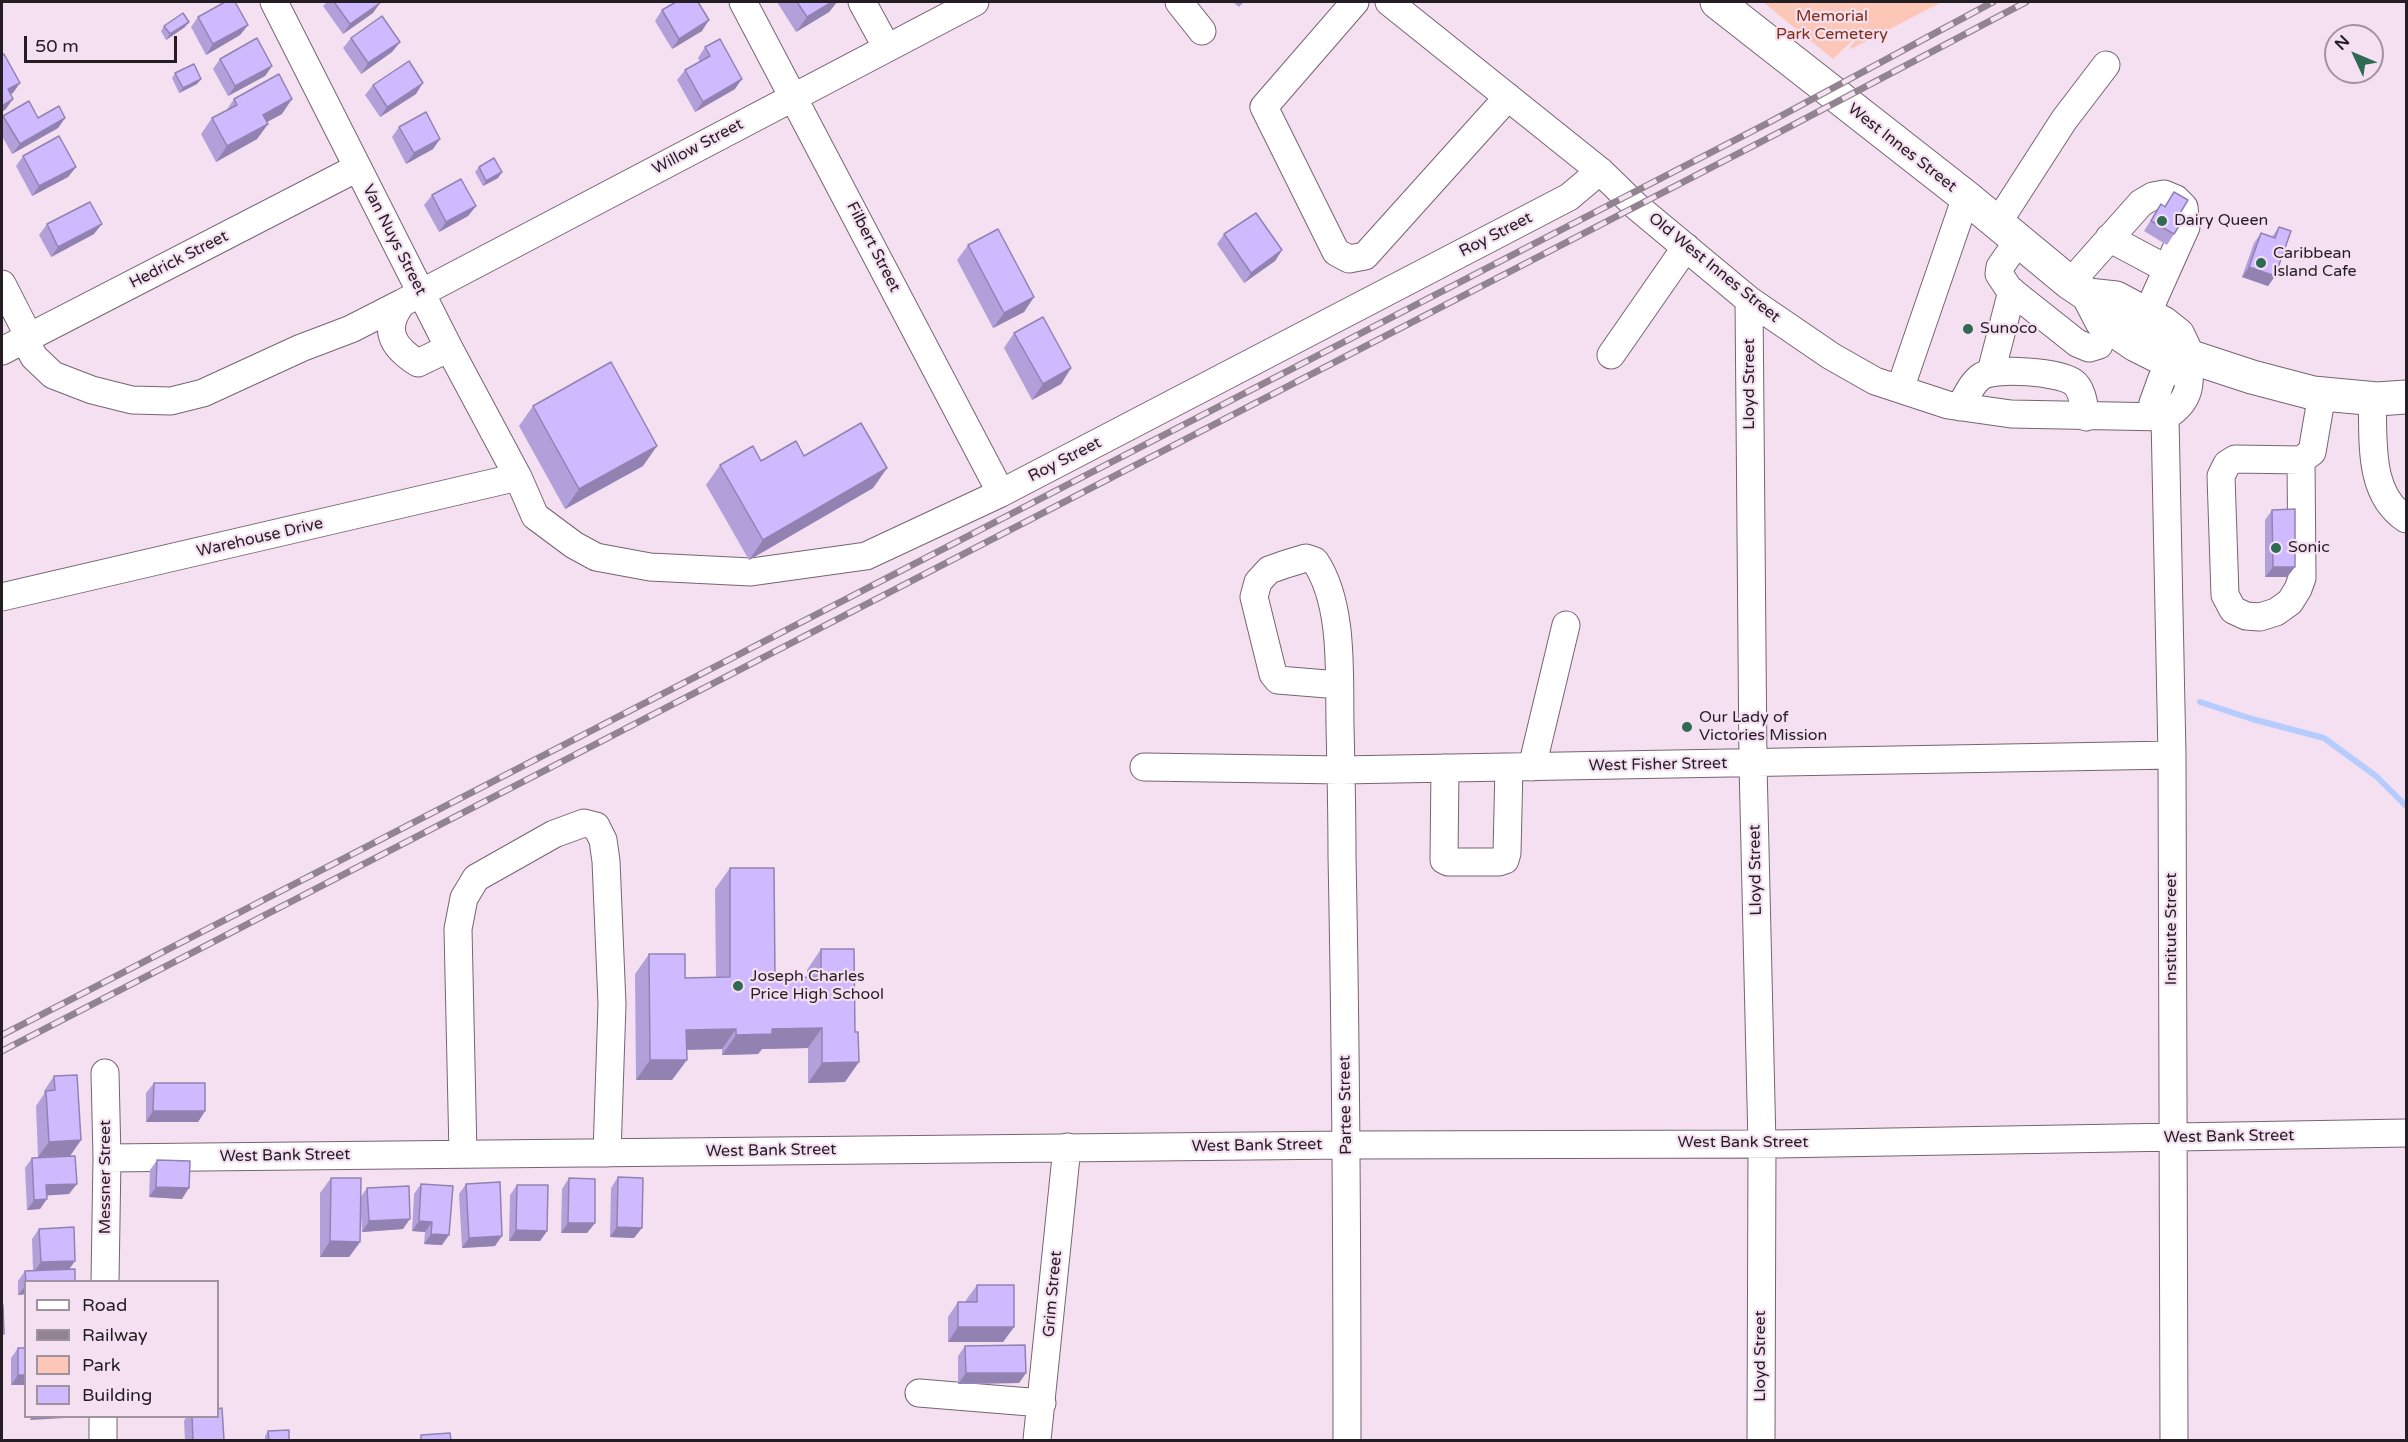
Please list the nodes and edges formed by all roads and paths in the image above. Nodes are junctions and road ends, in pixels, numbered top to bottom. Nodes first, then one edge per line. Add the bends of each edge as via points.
1 (274, 2) edge
2 (743, 2) edge
3 (862, 2) edge
4 (975, 2) edge
5 (1179, 2) edge
6 (1355, 2) edge
7 (1389, 2) edge
8 (1717, 2) edge
9 (1202, 31) dead end
10 (887, 48) junction
11 (2106, 66) dead end
12 (794, 96) junction
13 (1508, 97) junction
14 (357, 168) junction
15 (1600, 171) junction
16 (1966, 197) junction
17 (2007, 233) junction
18 (2109, 238) junction
19 (1686, 247) junction
20 (2167, 269) junction
21 (2, 284) edge
22 (2079, 289) junction
23 (2012, 291) junction
24 (411, 298) junction
25 (1749, 300) junction
26 (2147, 314) junction
27 (2105, 337) junction
28 (18, 343) edge
29 (449, 348) junction
30 (1611, 355) dead end
31 (2188, 357) junction
32 (1991, 372) junction
33 (2073, 382) junction
34 (1900, 389) junction
35 (2397, 392) edge
36 (2322, 394) junction
37 (1960, 407) junction
38 (2086, 417) junction
39 (2165, 417) junction
40 (2301, 460) junction
41 (518, 477) junction
42 (1000, 493) junction
43 (2406, 519) edge
44 (2, 597) edge
45 (1566, 626) dead end
46 (1339, 685) junction
47 (2172, 755) junction
48 (1753, 764) junction
49 (1144, 767) dead end
50 (1520, 767) junction
51 (1445, 768) junction
52 (1341, 770) junction
53 (105, 1073) dead end
54 (2406, 1133) edge
55 (2173, 1138) junction
56 (1762, 1144) junction
57 (1347, 1145) junction
58 (1066, 1148) junction
59 (607, 1153) junction
60 (463, 1154) junction
61 (107, 1158) junction
62 (105, 1280) edge
63 (919, 1393) dead end
64 (1042, 1403) junction
65 (103, 1418) edge
66 (103, 1440) edge
67 (1037, 1440) edge
68 (1347, 1440) edge
69 (1761, 1440) edge
70 (2174, 1440) edge

1 - 14 street, Van Nuys Street
2 - 12 street, Filbert Street
3 - 10 street
4 - 10 street, Willow Street
5 - 9 street
6 - 13 street via 1264,107 1336,252 1349,259 1365,256
7 - 13 street, Old West Innes Street
8 - 16 main road, West Innes Street
10 - 12 street, Willow Street
11 - 17 street via 2064,120
12 - 24 street, Willow Street
12 - 42 street, Filbert Street
13 - 15 street, Old West Innes Street
14 - 24 street, Van Nuys Street
14 - 28 street, Hedrick Street
15 - 19 street, Old West Innes Street
15 - 42 street, Roy Street via 1569,197
16 - 17 main road, West Innes Street
16 - 34 street
17 - 22 main road, West Innes Street
17 - 23 street via 2000,267 2002,280
18 - 20 street
18 - 20 street via 2141,203 2153,196 2164,194 2176,199 2184,207 2186,226
18 - 22 street
19 - 25 street, Old West Innes Street
19 - 30 street
20 - 26 street
21 - 28 street, Willow Street
22 - 26 main road via 2116,298
22 - 27 main road, West Innes Street via 2102,322
23 - 27 street via 2077,343 2089,348
23 - 32 street
24 - 28 street, Willow Street via 351,329 203,393 171,401 132,400 92,390 53,375
24 - 29 street, Van Nuys Street
24 - 29 street via 392,316 396,345 418,363
25 - 34 street, Old West Innes Street via 1831,356 1875,381
25 - 48 street, Lloyd Street
26 - 31 main road via 2178,335
27 - 31 main road, West Innes Street via 2158,356
27 - 33 street
29 - 41 street, Van Nuys Street
31 - 36 main road, West Innes Street
31 - 39 street, Institute Street via 2162,378 2153,403
32 - 33 street via 2042,374
32 - 37 street via 1980,376
33 - 38 street
34 - 37 street, Old West Innes Street
35 - 36 main road, West Innes Street
35 - 43 street via 2378,481 2385,499
36 - 40 street via 2312,452
37 - 38 street, Old West Innes Street
38 - 39 street, Old West Innes Street
39 - 47 street, Institute Street
40 - 40 street via 2235,459 2221,476 2225,595 2233,610 2246,616 2276,612 2290,602 2302,578
41 - 42 street, Roy Street via 535,516 596,557 650,567 751,572 866,555
41 - 44 street, Warehouse Drive
45 - 50 street
46 - 46 street, Partee Street via 1332,603 1324,574 1315,561 1306,558 1269,570 1258,582 1254,597 1273,674 1278,680
46 - 52 street, Partee Street
47 - 48 street, West Fisher Street
47 - 55 street, Institute Street
48 - 50 street, West Fisher Street
48 - 56 street, Lloyd Street
49 - 52 street, West Fisher Street
50 - 51 street, West Fisher Street
50 - 51 street via 1508,853 1499,862 1444,860
51 - 52 street, West Fisher Street
52 - 57 street, Partee Street
53 - 61 street, Messner Street
54 - 55 street, West Bank Street
55 - 56 street, West Bank Street
55 - 70 street, Institute Street
56 - 57 street, West Bank Street
56 - 69 street, Lloyd Street
57 - 58 street, West Bank Street
57 - 68 street, Partee Street
58 - 59 street, West Bank Street
58 - 64 street, Grim Street
59 - 60 street, West Bank Street
59 - 60 street via 612,1004 606,861 596,826 584,823 554,834 476,878 464,898 458,929
60 - 61 street, West Bank Street
61 - 62 street, Messner Street
63 - 64 street
64 - 67 street, Grim Street
65 - 66 street

